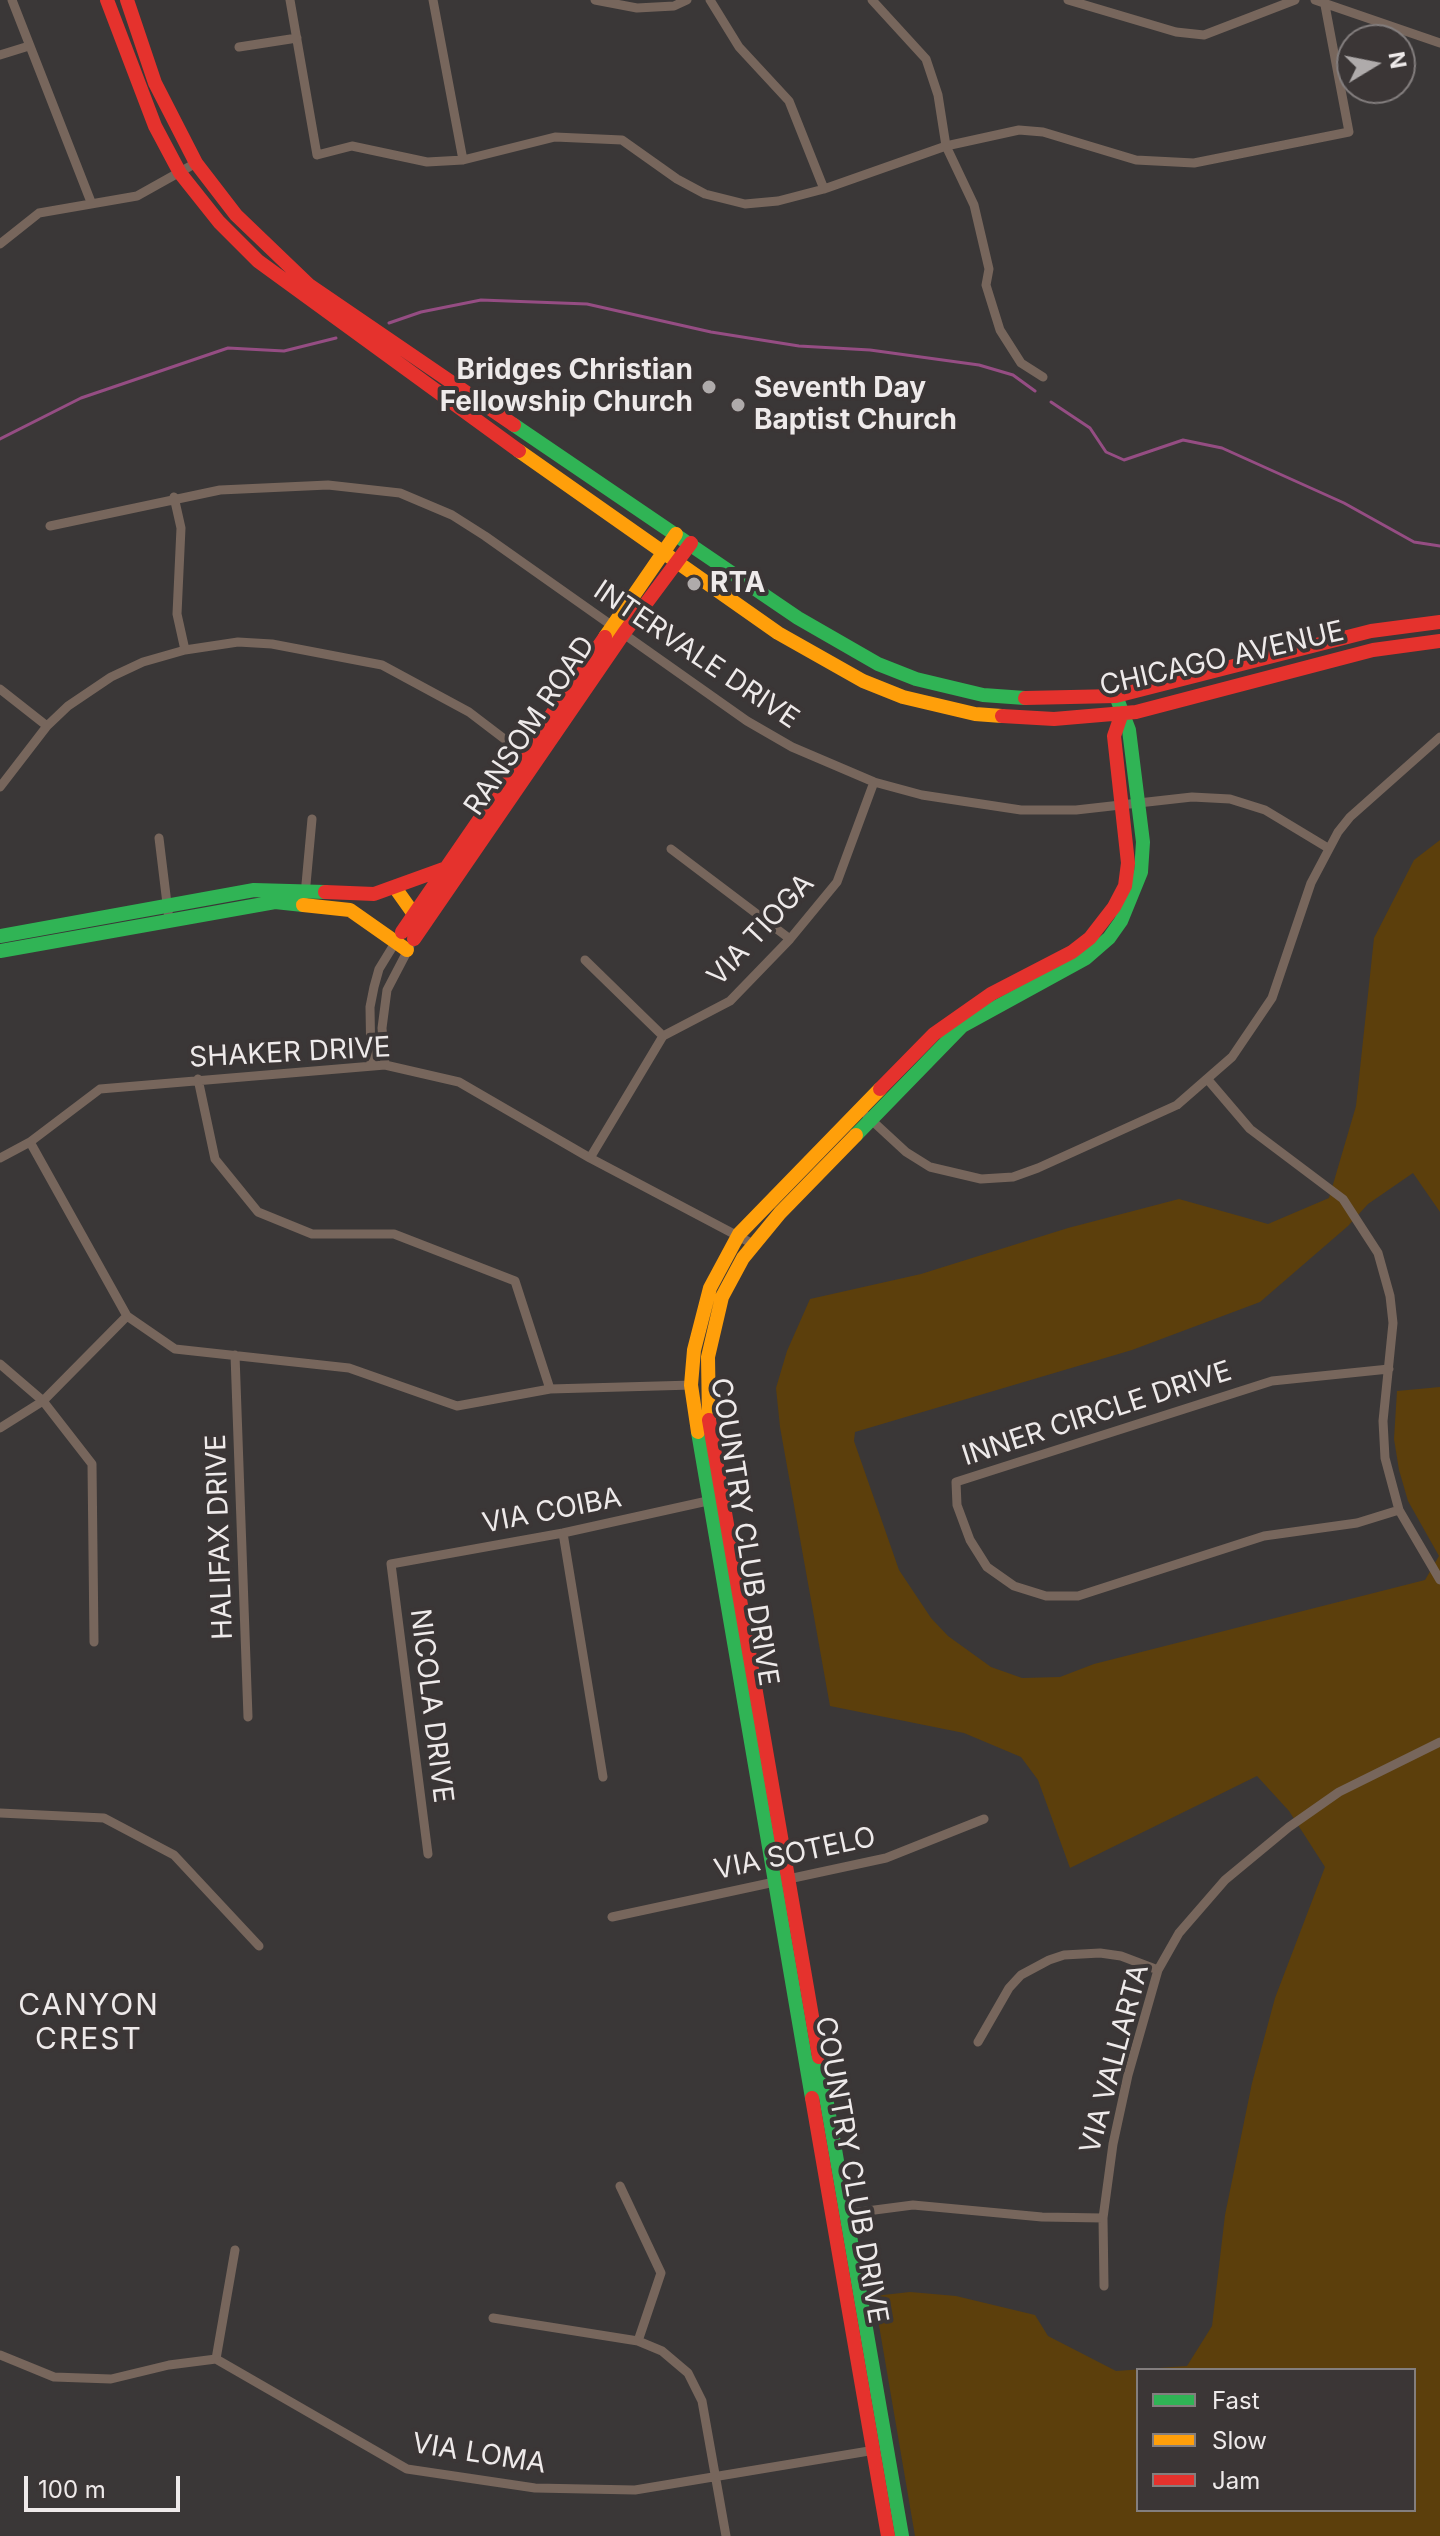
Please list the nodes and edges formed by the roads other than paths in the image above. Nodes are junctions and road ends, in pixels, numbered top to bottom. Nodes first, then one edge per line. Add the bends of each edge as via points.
1 (12, 0) edge
2 (107, 0) edge
3 (127, 0) edge
4 (290, 0) edge
5 (433, 0) edge
6 (595, 0) edge
7 (687, 0) edge
8 (710, 0) edge
9 (872, 0) edge
10 (1068, 0) edge
11 (1295, 0) edge
12 (1321, 1) edge
13 (297, 38) junction
14 (1440, 43) edge
15 (29, 46) junction
16 (239, 47) dead end
17 (0, 55) edge
18 (946, 146) junction
19 (463, 160) junction
20 (196, 163) junction
21 (180, 173) junction
22 (824, 189) junction
23 (91, 202) junction
24 (0, 244) edge
25 (1043, 377) dead end
26 (174, 497) junction
27 (50, 526) dead end
28 (676, 534) junction
29 (691, 543) junction
30 (663, 552) junction
31 (677, 561) junction
32 (1440, 622) edge
33 (618, 630) junction
34 (1440, 641) edge
35 (185, 650) junction
36 (0, 689) edge
37 (1116, 696) junction
38 (1122, 713) junction
39 (47, 726) junction
40 (1440, 737) edge
41 (531, 759) junction
42 (874, 782) junction
43 (0, 787) edge
44 (1132, 804) junction
45 (312, 819) dead end
46 (159, 838) dead end
47 (1328, 848) junction
48 (671, 849) dead end
49 (446, 868) junction
50 (396, 889) junction
51 (305, 899) junction
52 (168, 913) junction
53 (414, 914) junction
54 (0, 936) edge
55 (408, 938) junction
56 (790, 939) junction
57 (0, 951) edge
58 (585, 960) dead end
59 (663, 1036) junction
60 (385, 1065) junction
61 (371, 1066) junction
62 (198, 1079) junction
63 (1209, 1081) junction
64 (861, 1110) junction
65 (873, 1121) junction
66 (30, 1142) junction
67 (0, 1158) edge
68 (590, 1158) junction
69 (739, 1234) junction
70 (753, 1244) junction
71 (127, 1316) junction
72 (235, 1355) junction
73 (0, 1364) edge
74 (1389, 1369) junction
75 (698, 1385) junction
76 (550, 1389) junction
77 (43, 1401) junction
78 (0, 1428) edge
79 (715, 1500) junction
80 (1399, 1510) junction
81 (563, 1533) junction
82 (391, 1564) joint
83 (1440, 1580) edge
84 (94, 1642) dead end
85 (248, 1717) dead end
86 (1440, 1742) edge
87 (603, 1777) dead end
88 (0, 1813) edge
89 (984, 1819) dead end
90 (428, 1854) dead end
91 (782, 1880) junction
92 (612, 1917) dead end
93 (259, 1946) dead end
94 (1158, 1970) junction
95 (978, 2042) dead end
96 (620, 2186) dead end
97 (840, 2214) junction
98 (1103, 2218) junction
99 (235, 2250) dead end
100 (1104, 2286) dead end
101 (493, 2318) dead end
102 (638, 2341) junction
103 (0, 2355) edge
104 (216, 2359) junction
105 (880, 2449) junction
106 (716, 2477) junction
107 (726, 2536) edge
108 (888, 2536) edge
109 (902, 2536) edge

1 - 15 street
2 - 21 street, CHICAGO AVENUE via 155,126
3 - 20 street, CHICAGO AVENUE via 155,83
4 - 13 street
5 - 19 street
6 - 7 street via 637,8
8 - 22 street via 739,47 789,101
9 - 18 street via 926,59
10 - 11 street via 1176,32 1204,35
12 - 14 street
12 - 18 street via 1349,132 1194,163 1136,160 1043,132 1019,130
13 - 16 street
13 - 19 street via 317,155 352,146 427,162
15 - 17 street
15 - 23 street
18 - 22 street
18 - 25 street via 974,205 989,269 986,285 1000,330 1021,363
19 - 22 street via 555,137 622,140 691,187 745,204
20 - 21 street
20 - 28 street, CHICAGO AVENUE via 236,215 309,285
21 - 23 street via 137,196
21 - 30 street, CHICAGO AVENUE via 219,222 270,270
23 - 24 street via 39,213
26 - 27 street, INTERVALE DRIVE
26 - 33 street, INTERVALE DRIVE via 328,485 400,493 452,515
26 - 35 street via 181,528 177,614
28 - 29 street, CHICAGO AVENUE
28 - 30 street, RANSOM ROAD
29 - 31 street, RANSOM ROAD
29 - 37 street, CHICAGO AVENUE via 834,642 916,679 983,695 1046,700
30 - 31 street, CHICAGO AVENUE
30 - 33 street, RANSOM ROAD
31 - 33 street, RANSOM ROAD
31 - 38 street, CHICAGO AVENUE via 816,658 903,697 975,714 1042,719
32 - 37 street, CHICAGO AVENUE via 1371,631
33 - 41 street, RANSOM ROAD
33 - 42 street, INTERVALE DRIVE via 747,721
34 - 38 street, CHICAGO AVENUE via 1373,650
35 - 39 street via 111,677
35 - 41 street via 238,642 272,644 382,665 469,712
36 - 39 street
37 - 38 street, COUNTRY CLUB DRIVE
38 - 44 street, COUNTRY CLUB DRIVE via 1129,730
39 - 43 street
40 - 47 street via 1350,817
41 - 49 street, RANSOM ROAD
41 - 55 street, RANSOM ROAD
42 - 44 street, INTERVALE DRIVE via 934,798 1021,810
42 - 56 street, VIA TIOGA via 837,882
44 - 47 street, INTERVALE DRIVE via 1230,799 1265,810
44 - 64 street, COUNTRY CLUB DRIVE via 1125,886 1098,930 1072,952 961,1012
44 - 65 street, COUNTRY CLUB DRIVE via 1143,842 1141,872 1131,902 1109,938 1061,973 962,1026
45 - 51 street
46 - 52 street
47 - 63 street via 1272,998 1251,1033
48 - 56 street
49 - 50 street
49 - 53 street, RANSOM ROAD
50 - 51 street
50 - 53 street
51 - 52 street
51 - 55 street via 361,915
52 - 54 street
52 - 57 street
53 - 55 street, RANSOM ROAD
55 - 60 street via 384,1008
55 - 61 street via 379,969 370,1007
56 - 59 street, VIA TIOGA via 730,1001
58 - 59 street
59 - 68 street
60 - 61 street, SHAKER DRIVE
60 - 68 street, SHAKER DRIVE via 459,1082
61 - 62 street, SHAKER DRIVE
62 - 66 street, SHAKER DRIVE via 100,1089
62 - 76 street via 215,1159 258,1212 312,1234 394,1234 515,1281
63 - 65 street via 1149,1121 1013,1177 981,1179 930,1167
63 - 74 street via 1250,1129 1343,1199 1370,1235 1390,1296
64 - 65 street
64 - 69 street, COUNTRY CLUB DRIVE
65 - 70 street, COUNTRY CLUB DRIVE
66 - 67 street, SHAKER DRIVE
66 - 71 street
68 - 69 street, SHAKER DRIVE
69 - 70 street, SHAKER DRIVE
69 - 75 street, COUNTRY CLUB DRIVE via 700,1318
70 - 75 street, COUNTRY CLUB DRIVE via 722,1297
71 - 72 street via 175,1349
71 - 77 street
72 - 76 street via 349,1368 457,1406
72 - 85 street, HALIFAX DRIVE
73 - 77 street
74 - 80 street via 1385,1458
74 - 80 street, INNER CIRCLE DRIVE via 1272,1381 956,1482 957,1505 987,1567 1014,1586 1046,1596 1078,1596 1264,1536 1357,1523
75 - 76 street
75 - 79 street, COUNTRY CLUB DRIVE
77 - 78 street
77 - 84 street via 92,1464
79 - 81 street, VIA COIBA
79 - 91 street, COUNTRY CLUB DRIVE
80 - 83 street
81 - 82 street, VIA COIBA
81 - 87 street
82 - 90 street, NICOLA DRIVE
86 - 94 street, VIA VALLARTA via 1339,1792 1289,1827 1204,1902
88 - 93 street via 104,1818 174,1855
89 - 91 street, VIA SOTELO via 886,1858
91 - 92 street, VIA SOTELO
91 - 97 street, COUNTRY CLUB DRIVE
94 - 95 street via 1100,1953 1049,1960 1009,1988
94 - 98 street, VIA VALLARTA via 1128,2075
96 - 102 street via 661,2273
97 - 98 street via 913,2205
97 - 105 street, COUNTRY CLUB DRIVE
98 - 100 street, VIA VALLARTA
99 - 104 street
101 - 102 street
102 - 106 street via 662,2351 688,2373 702,2401
103 - 104 street via 54,2377 111,2379
104 - 106 street, VIA LOMA via 407,2469 535,2488 635,2490
105 - 106 street, VIA LOMA
105 - 108 street, COUNTRY CLUB DRIVE
105 - 109 street, COUNTRY CLUB DRIVE
106 - 107 street

